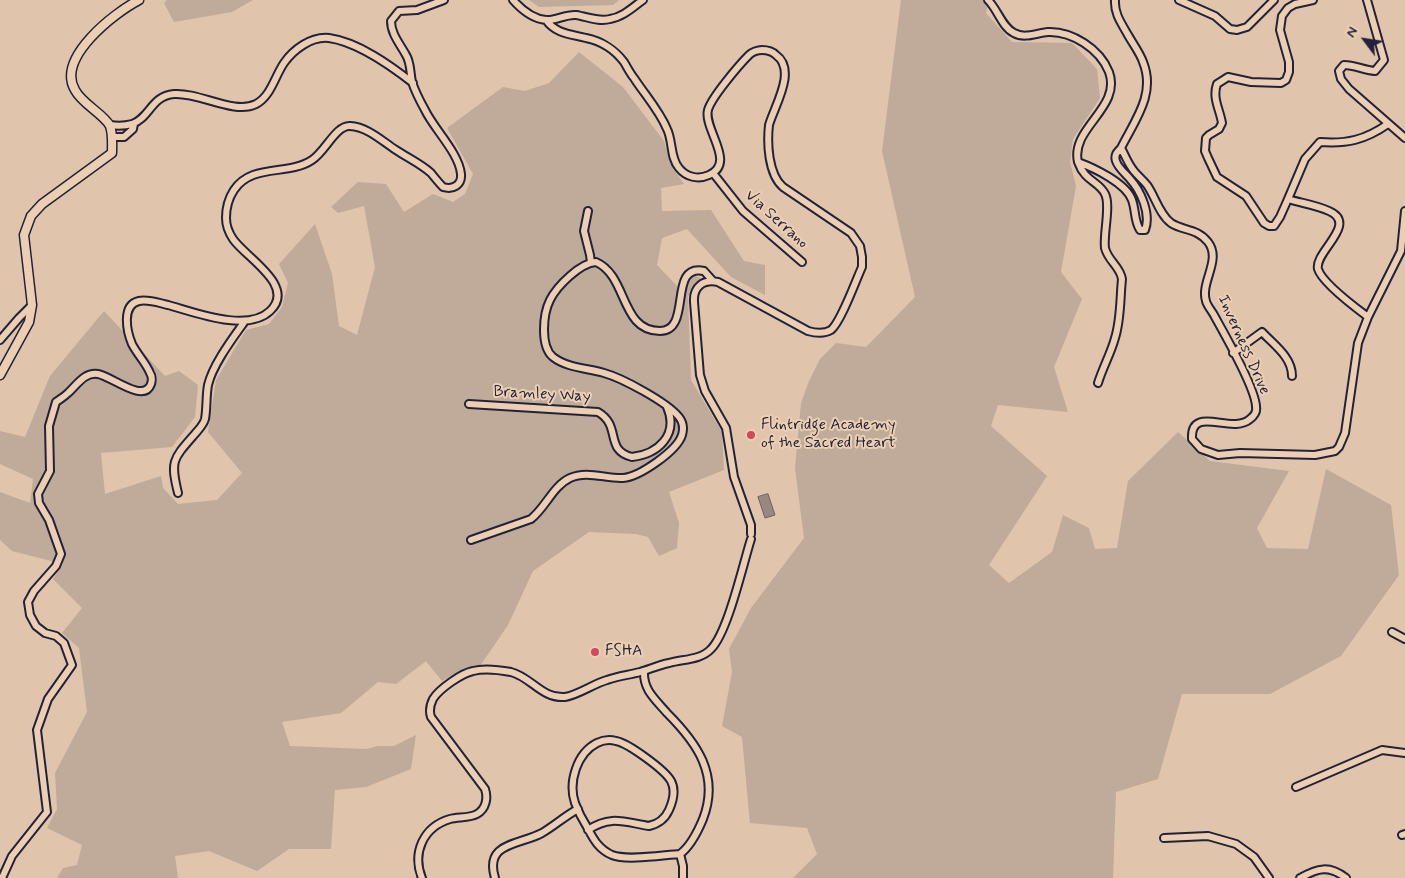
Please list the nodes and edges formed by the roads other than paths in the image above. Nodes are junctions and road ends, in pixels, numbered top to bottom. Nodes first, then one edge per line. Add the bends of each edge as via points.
1 (138, 0) edge
2 (444, 0) edge
3 (513, 0) edge
4 (643, 0) edge
5 (988, 0) edge
6 (1114, 0) edge
7 (1179, 0) edge
8 (1274, 0) edge
9 (1312, 0) edge
10 (1367, 0) edge
11 (546, 20) junction
12 (412, 83) junction
13 (134, 124) junction
14 (1388, 124) junction
15 (110, 125) junction
16 (112, 138) junction
17 (1405, 138) edge
18 (1121, 148) junction
19 (1078, 162) junction
20 (713, 173) junction
21 (1290, 199) junction
22 (588, 211) dead end
23 (1405, 211) edge
24 (591, 262) junction
25 (802, 262) dead end
26 (713, 281) junction
27 (32, 305) junction
28 (1368, 317) junction
29 (245, 321) junction
30 (0, 340) edge
31 (1234, 352) junction
32 (0, 375) edge
33 (1292, 376) dead end
34 (1098, 382) dead end
35 (469, 404) dead end
36 (667, 406) junction
37 (178, 493) dead end
38 (471, 540) dead end
39 (1392, 632) dead end
40 (1405, 639) edge
41 (644, 671) junction
42 (1405, 753) edge
43 (1296, 787) dead end
44 (578, 809) junction
45 (588, 830) junction
46 (1164, 838) dead end
47 (680, 854) junction
48 (2, 878) edge
49 (422, 878) edge
50 (495, 878) edge
51 (684, 878) edge
52 (1269, 878) edge
53 (1300, 878) edge
54 (1346, 878) edge

1 - 15 street via 112,16 94,34 82,48 70,72 75,91
2 - 12 street via 417,10 399,11 391,21 394,35 408,58
3 - 11 street via 532,16
4 - 11 street via 623,15 611,19 574,15
5 - 19 street via 1006,28 1013,33 1022,36 1045,32 1063,34 1087,46 1105,64 1111,80 1109,97 1081,141 1076,154
6 - 18 street via 1116,14 1143,62 1147,85 1143,108
7 - 8 street via 1237,30 1247,26
9 - 21 street via 1295,4 1282,16 1280,30 1290,62 1286,80 1281,83 1251,82 1228,77 1221,80 1214,91 1222,123 1205,142 1205,151 1217,177 1246,196 1264,223 1274,226
10 - 14 street via 1384,60 1374,71 1344,65 1339,71 1348,89
11 - 20 street via 557,30 594,40 618,55 667,129 680,169 697,178
12 - 13 street via 362,50 328,38 317,39 293,52 259,102 243,107 176,93 152,104
12 - 29 street via 425,112 451,150 461,175 460,182 449,189 443,187 419,164 371,133 350,126 338,130 323,151 304,164 245,177 230,196 226,221 238,245 268,274 277,295 270,312
13 - 15 street
13 - 16 street via 124,137
14 - 17 street
14 - 21 street via 1361,139 1320,142 1306,159
15 - 16 street
16 - 27 street via 112,152 42,204 31,216 24,235
18 - 19 street via 1115,159 1141,194 1147,225 1145,230 1136,225 1128,193 1103,173
18 - 31 street, Inverness Drive via 1170,223 1194,231 1208,243 1212,259 1205,300
19 - 34 street via 1082,172 1107,197 1105,248 1122,279 1115,340
20 - 25 street, Via Serrano via 743,211
20 - 26 street via 717,169 720,152 708,110 749,55 759,50 773,52 783,62 787,73 769,125 774,177 783,187 851,233 860,246 862,257 862,266 837,322 826,332 808,331
21 - 28 street via 1330,211 1336,216 1338,230 1318,267 1321,277
22 - 24 street via 584,231
23 - 28 street, Inverness Drive via 1402,251
24 - 26 street via 610,272 632,316 650,330 669,329 676,322 683,283 690,273 704,271
24 - 36 street via 579,269 551,299 544,338 547,350 564,364 605,373
26 - 41 street via 702,283 694,296 700,375 726,428 734,477 751,525 751,536 723,630 712,648 693,659
27 - 30 street
27 - 32 street via 28,322
28 - 31 street, Inverness Drive via 1358,343 1345,433 1335,451 1315,455 1218,455 1196,445 1191,433 1200,422 1239,425 1254,416 1257,408 1255,399
29 - 37 street via 208,384 205,420 201,428 177,454 173,474
29 - 48 street via 228,320 155,302 136,302 127,314 128,330 132,344 150,373 151,385 141,392 108,377 88,375 56,402 49,426 50,471 38,494 61,554 56,566 28,602 36,626 64,642 72,665 48,698 37,730 47,812 12,856
31 - 33 street via 1262,332 1288,360
35 - 36 street, Bramley Way via 598,412 609,420 618,450 632,457 646,454 668,436 671,422
36 - 38 street via 680,418 683,429 676,446 660,459 627,478 582,474 568,479 531,519
39 - 40 street
41 - 47 street via 650,695 695,745 707,767 706,811 692,841
41 - 49 street via 601,682 564,697 544,692 513,673 477,670 456,679 436,695 430,706 431,717 484,790 486,798 484,807 477,814 441,823 427,834 418,852
42 - 43 street via 1382,750
44 - 45 street
44 - 45 street via 573,788 578,762 600,742 610,740 626,745 662,770 671,781 672,803 658,822 649,826 613,820 596,824
44 - 50 street via 537,836 505,846 494,860
45 - 47 street via 604,851 617,856
46 - 52 street via 1208,836 1236,844 1254,857
47 - 51 street
53 - 54 street via 1323,869 1338,872

